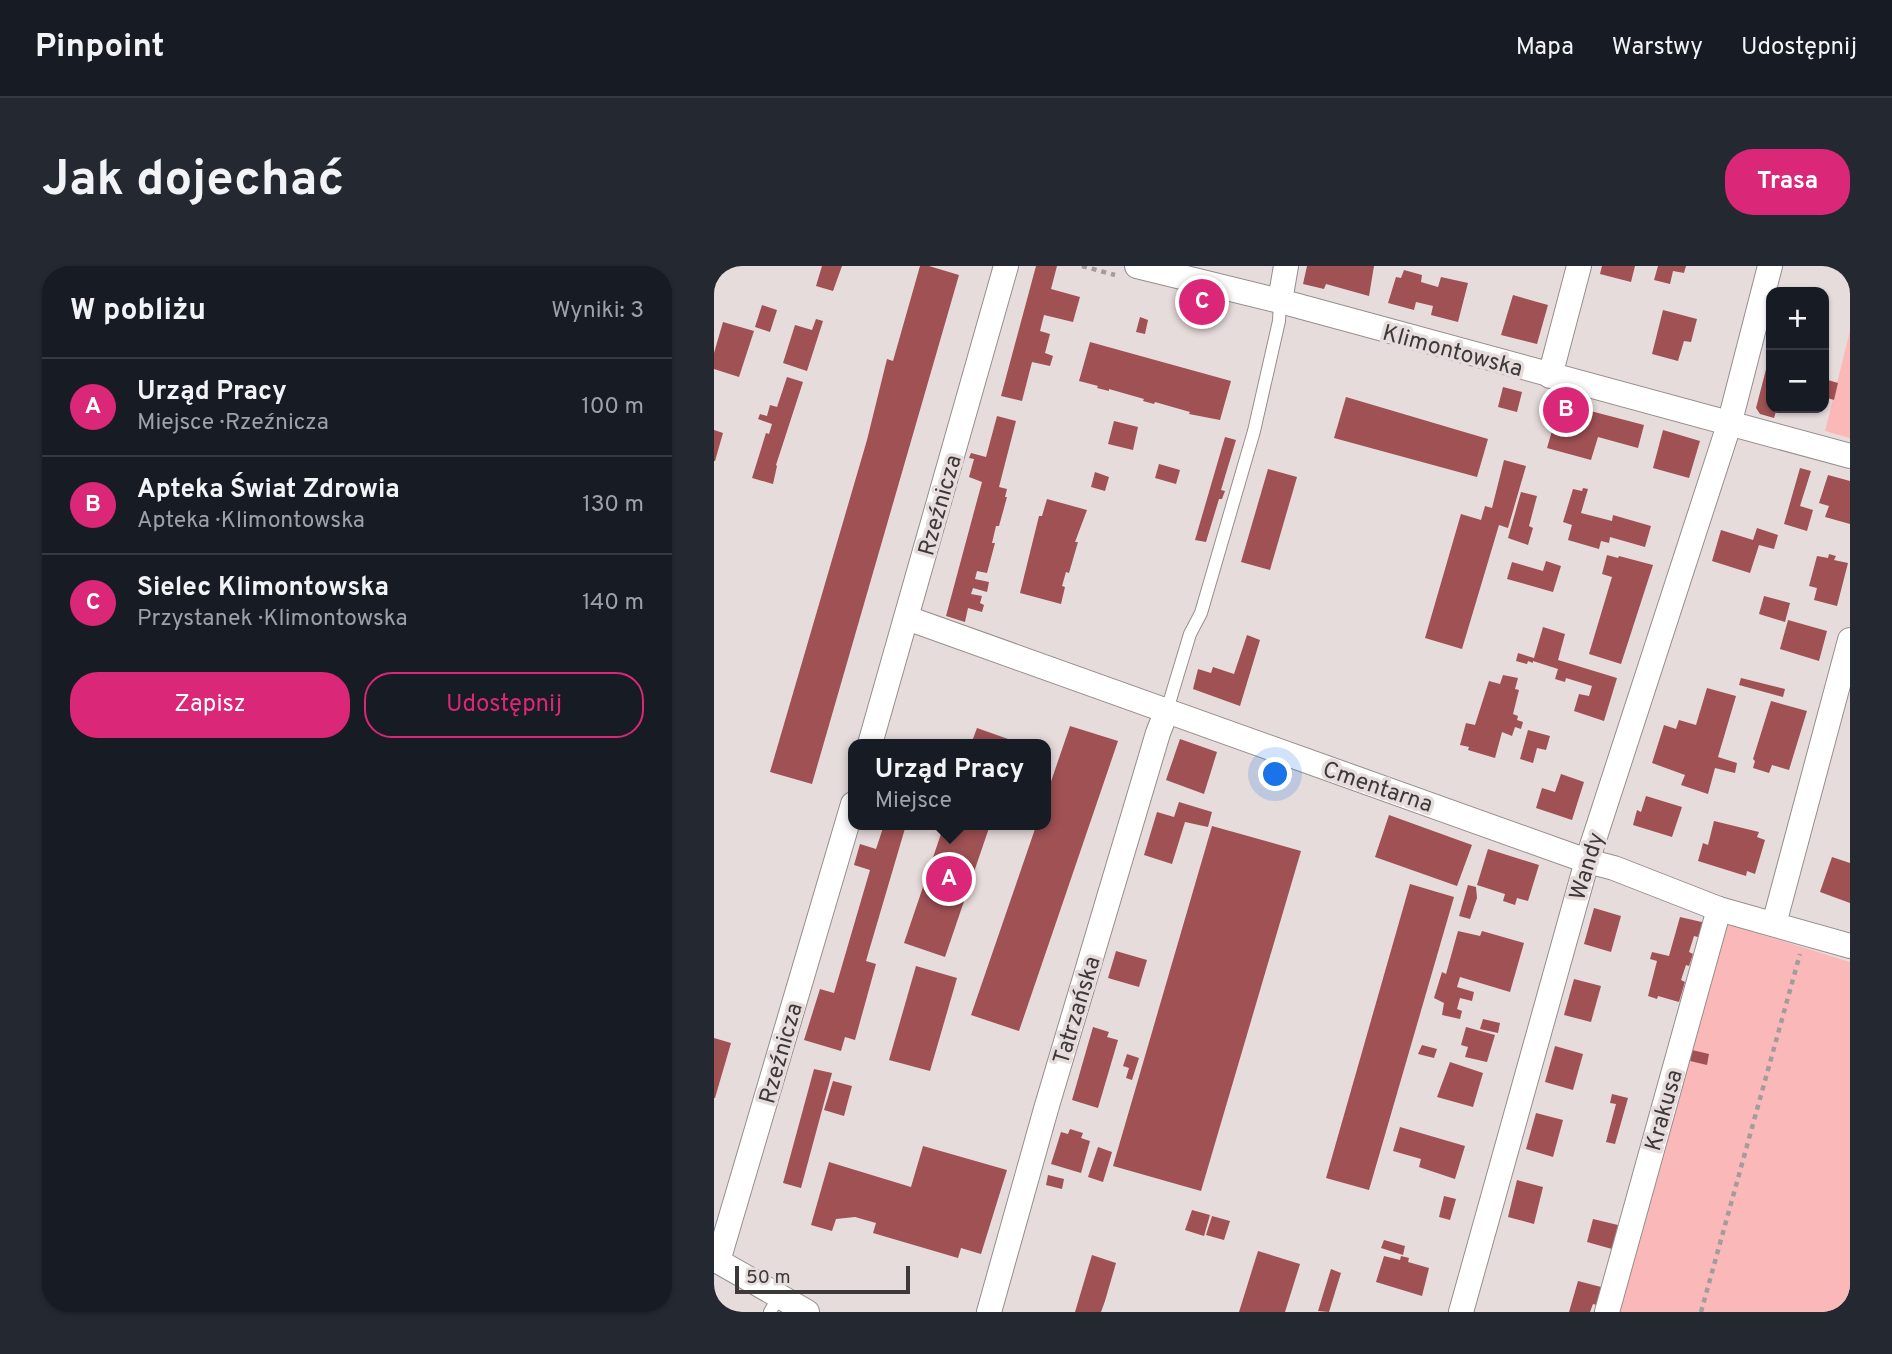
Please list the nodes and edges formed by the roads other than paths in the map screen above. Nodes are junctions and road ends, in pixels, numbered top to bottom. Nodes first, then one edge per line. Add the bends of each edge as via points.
1 (1006, 266) edge
2 (1138, 266) edge
3 (1286, 266) edge
4 (1579, 266) edge
5 (1770, 266) edge
6 (1280, 302) junction
7 (1550, 376) junction
8 (1729, 425) junction
9 (1850, 456) edge
10 (907, 618) junction
11 (1850, 640) edge
12 (1167, 710) junction
13 (871, 739) edge
14 (848, 821) edge
15 (1587, 860) junction
16 (1719, 909) junction
17 (1774, 924) junction
18 (1850, 946) edge
19 (716, 1260) edge
20 (774, 1304) edge
21 (807, 1312) edge
22 (989, 1312) edge
23 (1461, 1312) edge
24 (1607, 1312) edge

1 - 10 street, Rzeźnicza
2 - 6 street, Klimontowska
3 - 6 street
4 - 7 street
5 - 8 street, Wandy
6 - 7 street, Klimontowska
6 - 12 lane via 1254,431 1201,613
7 - 8 street, Klimontowska
8 - 9 street, Klimontowska
8 - 15 street, Wandy
10 - 12 street, Cmentarna
10 - 13 street, Rzeźnicza
11 - 17 street
12 - 15 street, Cmentarna
12 - 22 street, Tatrzańska
14 - 19 street, Rzeźnicza
15 - 16 street, Cmentarna
15 - 23 street, Wandy
16 - 17 street, Cmentarna
16 - 24 street, Krakusa
17 - 18 street, Cmentarna
19 - 20 street
20 - 21 street

